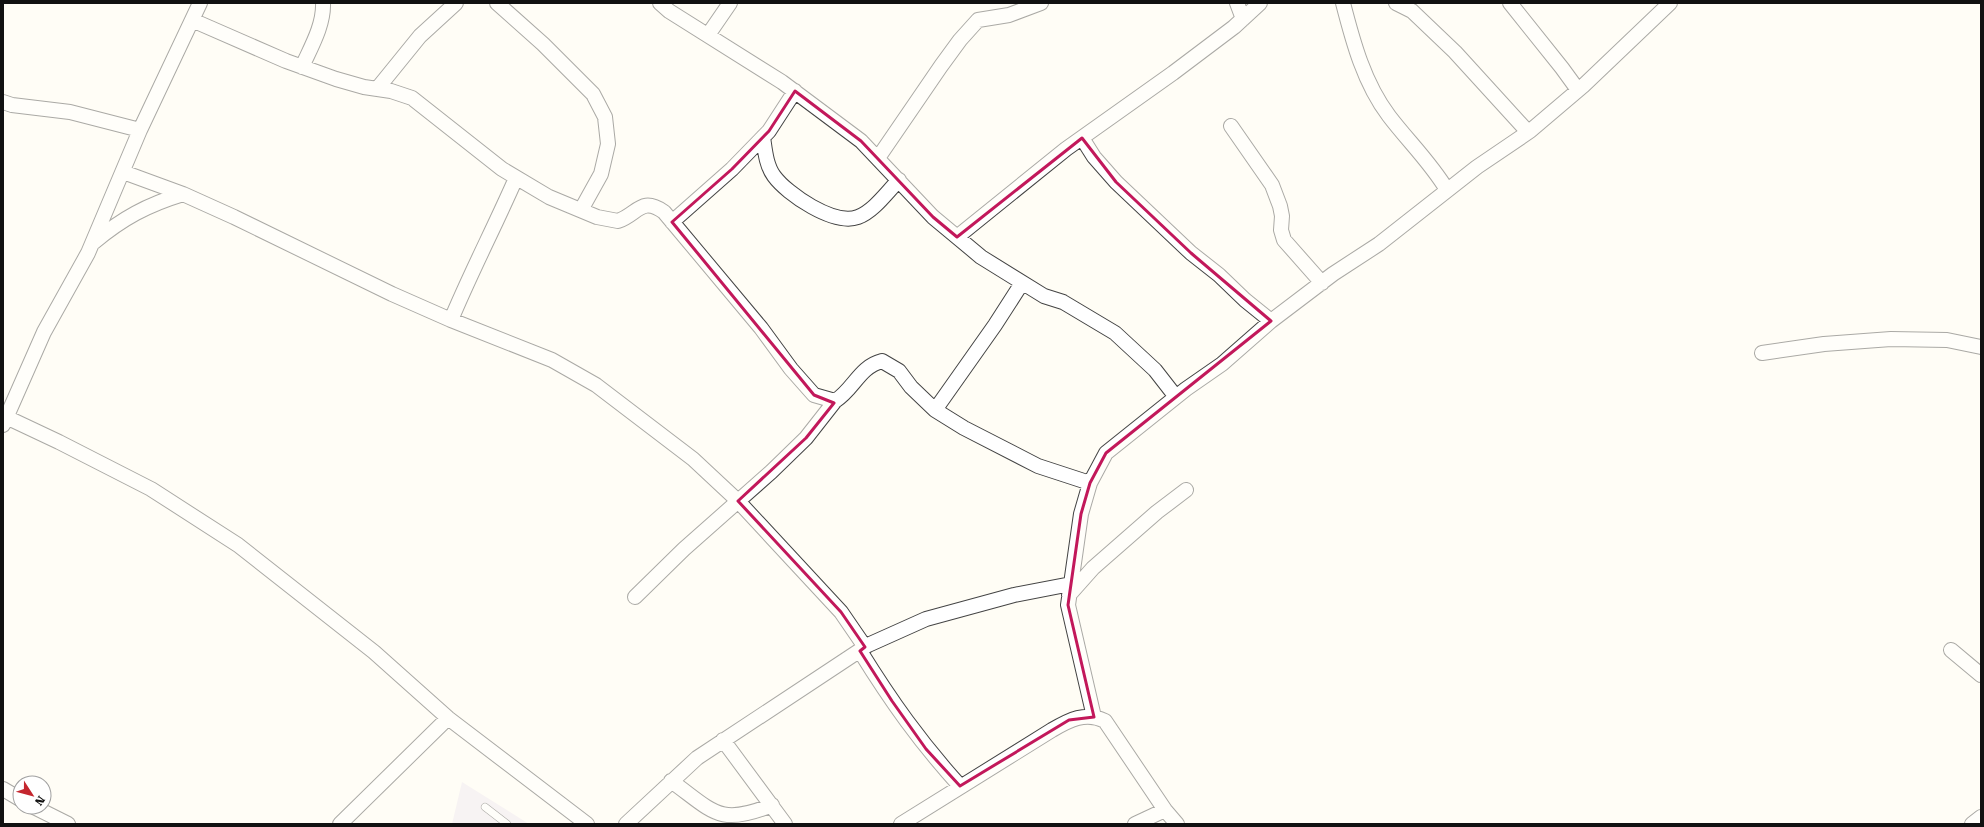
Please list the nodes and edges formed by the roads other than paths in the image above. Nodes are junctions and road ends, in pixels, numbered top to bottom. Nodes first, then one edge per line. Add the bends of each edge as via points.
1 (200, 3) edge
2 (323, 3) edge
3 (456, 3) edge
4 (497, 3) edge
5 (660, 3) edge
6 (730, 3) edge
7 (1041, 3) edge
8 (1237, 3) edge
9 (1260, 3) edge
10 (1343, 3) edge
11 (1396, 3) edge
12 (1510, 3) edge
13 (1670, 3) edge
14 (1243, 19) junction
15 (192, 20) junction
16 (708, 35) junction
17 (302, 67) junction
18 (377, 89) junction
19 (1578, 90) junction
20 (796, 91) junction
21 (3, 102) edge
22 (1231, 126) dead end
23 (140, 130) junction
24 (1528, 132) junction
25 (763, 137) junction
26 (1082, 138) junction
27 (878, 158) junction
28 (122, 172) junction
29 (516, 178) junction
30 (899, 180) junction
31 (1447, 190) junction
32 (183, 194) junction
33 (581, 210) junction
34 (672, 222) junction
35 (957, 237) junction
36 (92, 243) junction
37 (1022, 283) junction
38 (1322, 283) junction
39 (451, 320) junction
40 (1271, 321) junction
41 (1981, 347) edge
42 (1762, 353) dead end
43 (1176, 397) junction
44 (836, 400) junction
45 (935, 410) junction
46 (5, 417) edge
47 (1090, 483) junction
48 (1186, 490) dead end
49 (738, 500) junction
50 (1070, 590) junction
51 (635, 597) dead end
52 (862, 649) junction
53 (1951, 650) dead end
54 (1981, 675) edge
55 (1094, 717) junction
56 (448, 718) junction
57 (723, 740) junction
58 (671, 781) junction
59 (960, 786) junction
60 (3, 789) edge
61 (12, 794) edge
62 (772, 805) junction
63 (485, 806) dead end
64 (1165, 810) junction
65 (50, 815) edge
66 (1981, 817) edge
67 (68, 824) edge
68 (340, 824) edge
69 (507, 824) edge
70 (587, 824) edge
71 (626, 824) edge
72 (785, 824) edge
73 (901, 824) edge
74 (1135, 824) edge
75 (1177, 824) edge
76 (1972, 824) edge

1 - 15 street
2 - 17 street via 324,11 318,30
3 - 18 street via 420,36
4 - 33 street via 593,94 605,117 608,144 601,174
5 - 16 street
6 - 16 street
7 - 27 street via 1009,15 978,20 940,66
8 - 14 street
9 - 14 street
10 - 31 street via 1373,92 1388,116 1435,170
11 - 24 street via 1412,11 1455,52
12 - 19 street
13 - 19 street
14 - 26 street via 1173,74
15 - 17 street
15 - 23 street
16 - 20 street
17 - 18 street
18 - 29 street via 412,98 490,161
19 - 24 street
20 - 25 street
20 - 27 street via 861,141
21 - 23 street via 70,112
22 - 38 street via 1272,185 1280,206 1284,240
23 - 28 street
24 - 31 street
25 - 30 street via 766,160 773,175 788,192 835,217 858,217 871,208
25 - 34 street via 732,169
26 - 35 street
26 - 40 street via 1112,177 1154,219 1191,254 1220,275
27 - 30 street
28 - 32 street
28 - 36 street
29 - 33 street via 549,197
29 - 39 street
30 - 35 street via 933,217
31 - 38 street via 1379,244
32 - 36 street via 156,202 127,216
32 - 39 street
33 - 34 street via 618,221 636,209 649,205 664,212
34 - 44 street via 814,395
35 - 37 street via 981,257
36 - 46 street via 44,332
37 - 43 street via 1044,296 1063,302 1115,332 1155,370
37 - 45 street
38 - 40 street
39 - 49 street via 552,360 596,385 693,459
40 - 43 street via 1222,364
41 - 42 street via 1948,340 1891,339 1824,344
43 - 47 street via 1106,453
44 - 45 street via 871,364 882,361 899,371 911,387
44 - 49 street via 806,438
45 - 47 street via 1038,466
46 - 56 street via 151,489 238,545 374,652
47 - 50 street via 1081,514
48 - 50 street via 1157,512
49 - 51 street
49 - 52 street via 841,612
50 - 52 street via 1014,596 926,619
50 - 55 street via 1068,605
52 - 57 street
52 - 59 street via 892,701 917,737
53 - 54 street
55 - 59 street via 1085,716 1069,720
55 - 64 street via 1105,721
56 - 68 street
56 - 70 street
57 - 58 street
57 - 62 street
58 - 62 street via 716,813 732,816 751,814
58 - 71 street
59 - 73 street
60 - 61 street
62 - 72 street
63 - 69 lane
64 - 74 street
64 - 75 street
65 - 67 street
66 - 76 street

